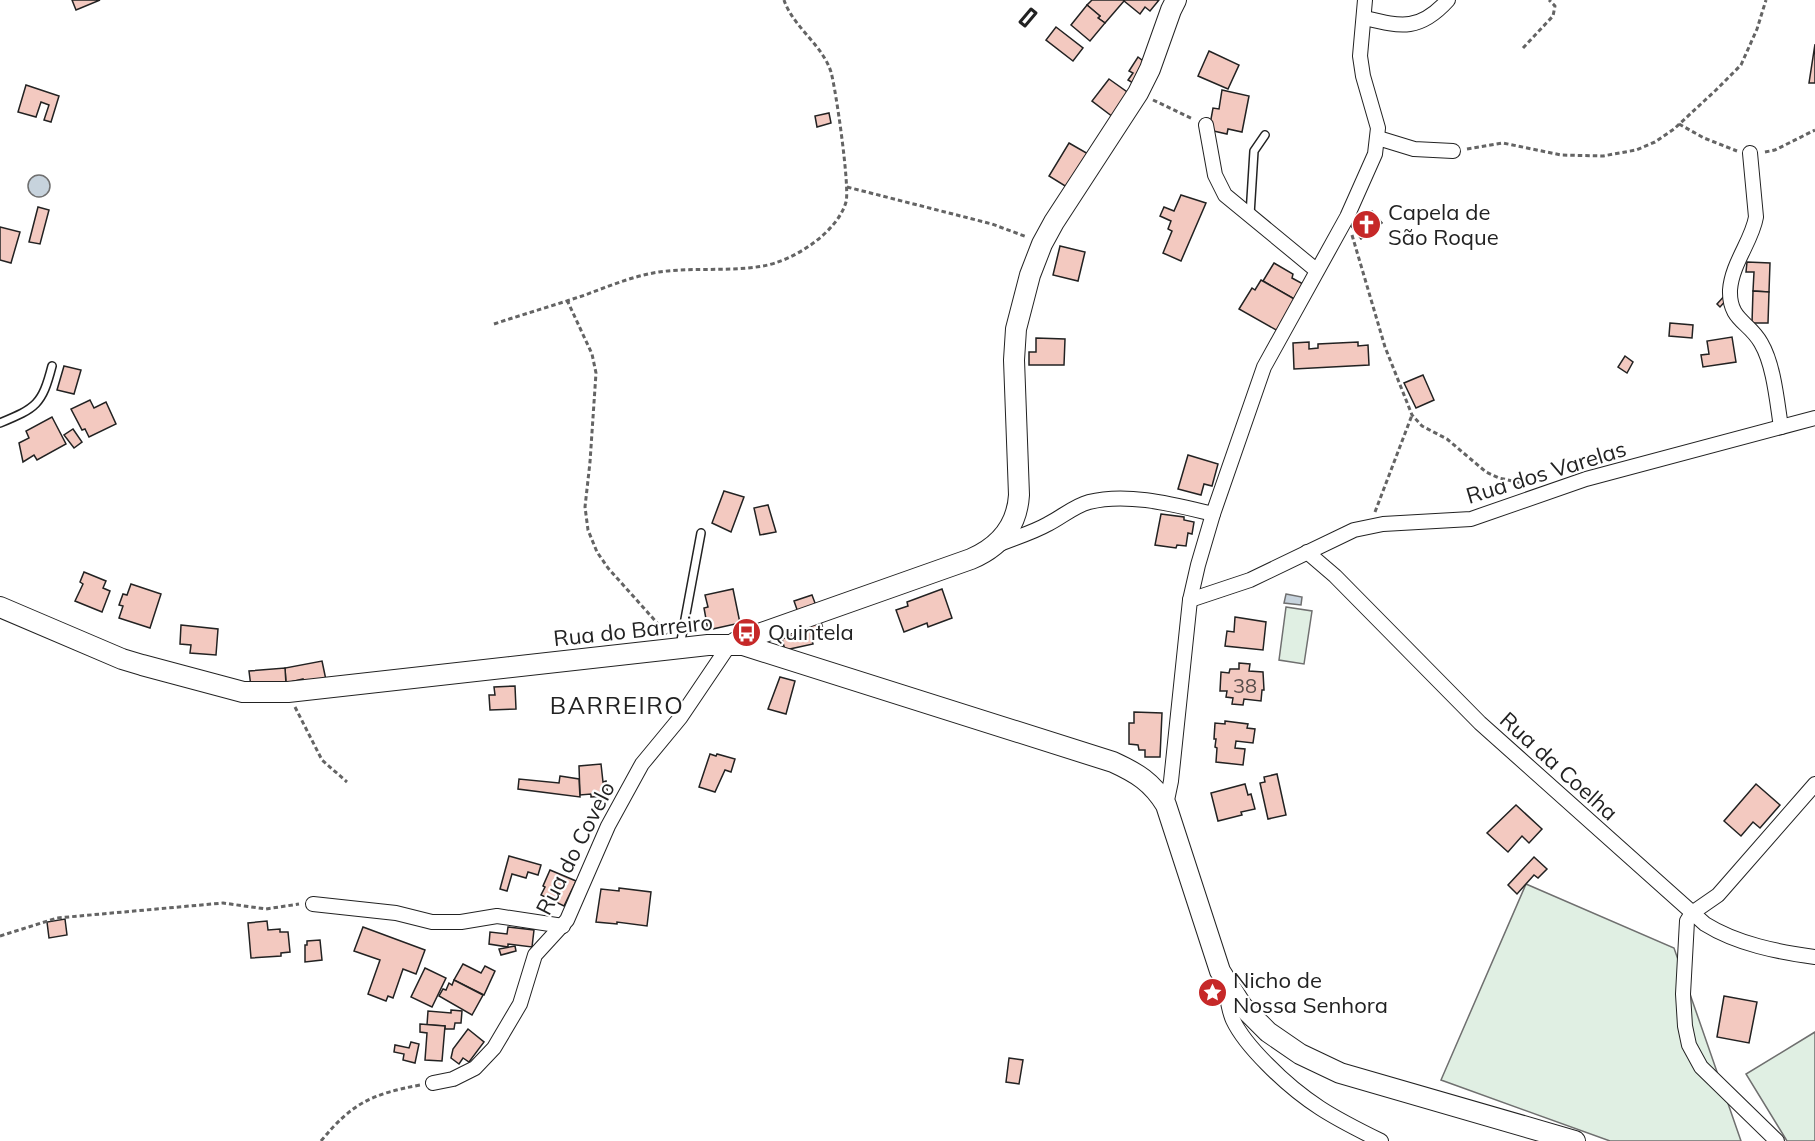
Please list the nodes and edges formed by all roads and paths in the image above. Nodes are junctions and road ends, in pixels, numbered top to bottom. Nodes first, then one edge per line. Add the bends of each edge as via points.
1 (784, 0) edge
2 (1176, 0) edge
3 (1365, 0) edge
4 (1448, 0) edge
5 (1549, 0) edge
6 (1766, 0) edge
7 (1365, 18) junction
8 (1523, 48) dead end
9 (1138, 93) junction
10 (1206, 125) joint
11 (1265, 135) dead end
12 (1378, 138) junction
13 (1453, 151) joint
14 (1750, 153) dead end
15 (847, 187) junction
16 (1250, 215) junction
17 (1347, 217) junction
18 (1042, 244) junction
19 (1316, 270) junction
20 (567, 300) junction
21 (494, 324) dead end
22 (52, 366) dead end
23 (1412, 415) junction
24 (1815, 418) edge
25 (0, 423) edge
26 (1781, 428) junction
27 (1529, 485) dead end
28 (1213, 514) junction
29 (1370, 526) junction
30 (701, 533) dead end
31 (995, 545) junction
32 (1307, 552) junction
33 (1190, 600) junction
34 (0, 607) edge
35 (730, 644) junction
36 (680, 649) junction
37 (288, 692) junction
38 (347, 782) dead end
39 (1815, 784) edge
40 (1166, 805) junction
41 (312, 904) joint
42 (1692, 913) junction
43 (563, 926) junction
44 (0, 936) edge
45 (1815, 957) edge
46 (1223, 976) junction
47 (433, 1083) joint
48 (321, 1141) edge
49 (1381, 1141) edge
50 (1575, 1141) edge
51 (1777, 1141) edge

1 - 15 path via 830,71
2 - 9 street
3 - 7 street
4 - 7 street via 1430,17 1413,25 1398,26
5 - 8 path via 1555,6 1553,16
6 - 13 path via 1741,65 1655,142 1603,156 1561,155 1503,143
7 - 12 street via 1361,65
9 - 10 path
9 - 18 street
10 - 16 street via 1219,185 1225,195
11 - 16 lane via 1254,151
12 - 13 street via 1413,149
12 - 17 street
14 - 26 street via 1755,224 1733,277 1731,300 1734,314 1759,339 1765,351
15 - 18 path via 992,224
15 - 20 path via 840,214 817,240 789,259 761,266 657,272
16 - 19 street
17 - 19 street
17 - 23 path via 1385,347
18 - 31 street via 1022,304 1014,344 1019,503 1010,529
19 - 28 street via 1259,376
20 - 21 path
20 - 36 path via 592,354 596,373 585,507 588,530 608,568
22 - 25 lane via 47,387 37,404
23 - 27 path via 1486,472
23 - 29 path
24 - 26 street, Rua dos Varelas
26 - 29 street, Rua dos Varelas via 1586,479 1471,519
28 - 31 street via 1149,502 1099,501 1078,506 1047,525
28 - 33 street
29 - 32 street, Rua dos Varelas
30 - 36 lane
31 - 35 street via 953,566
32 - 33 street, Rua dos Varelas via 1250,580
32 - 42 street, Rua da Coelha via 1480,723
33 - 40 street
34 - 37 street, Rua do Barreiro via 142,665 243,692
35 - 36 street, Rua do Barreiro
35 - 40 street, Rua do Barreiro via 763,650 1113,762 1157,789
35 - 43 street, Rua do Covelo via 680,718 642,764 608,826
36 - 37 street, Rua do Barreiro
37 - 38 path via 322,760
39 - 42 street via 1718,895
40 - 46 street
41 - 43 street via 396,913 440,923 497,916
41 - 44 path via 266,909 223,903 61,918
42 - 45 street, Rua da Coelha via 1727,936
42 - 51 street via 1686,927 1683,994 1689,1045 1701,1067
43 - 47 street, Rua do Covelo via 535,955 520,1004 488,1056 461,1075
46 - 49 street via 1233,1020 1264,1062 1305,1099
46 - 50 street via 1242,1006 1268,1032 1320,1065
47 - 48 path via 391,1091 360,1103

